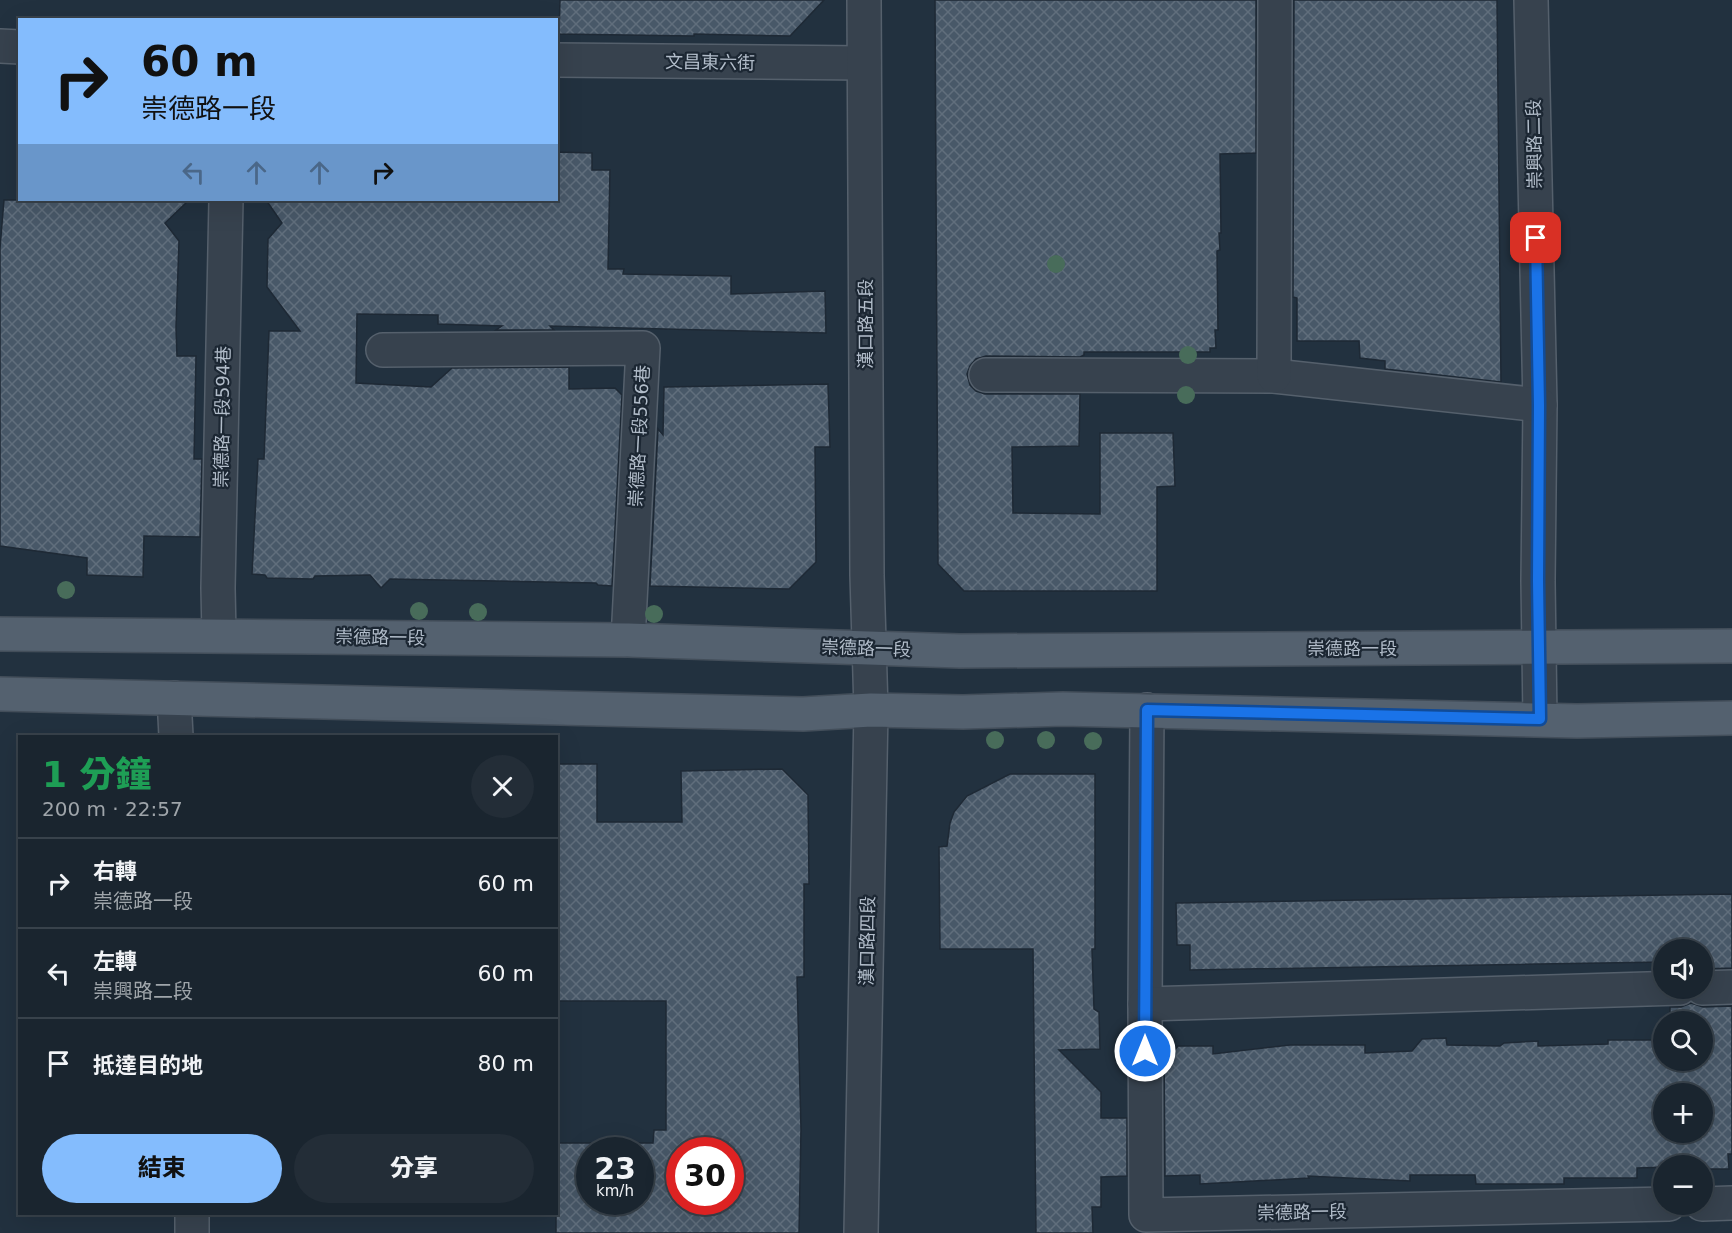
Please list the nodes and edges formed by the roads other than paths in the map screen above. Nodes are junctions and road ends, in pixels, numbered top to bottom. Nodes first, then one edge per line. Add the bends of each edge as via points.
1 (864, 0) edge
2 (1275, 0) edge
3 (1532, 0) edge
4 (0, 46) edge
5 (18, 46) edge
6 (558, 60) edge
7 (864, 63) junction
8 (226, 201) edge
9 (383, 350) dead end
10 (986, 375) dead end
11 (1274, 376) junction
12 (1539, 405) junction
13 (0, 634) edge
14 (219, 635) junction
15 (628, 640) junction
16 (1732, 646) edge
17 (868, 648) junction
18 (1539, 648) junction
19 (0, 694) edge
20 (174, 698) junction
21 (871, 710) junction
22 (1147, 710) junction
23 (1732, 718) edge
24 (1540, 719) junction
25 (176, 735) edge
26 (1732, 987) edge
27 (1713, 988) edge
28 (1653, 989) edge
29 (1145, 1004) junction
30 (1732, 1203) edge
31 (1653, 1204) edge
32 (1713, 1204) edge
33 (192, 1215) edge
34 (192, 1233) edge
35 (861, 1233) edge

1 - 7 street, 漢口路五段
2 - 11 street
3 - 12 street, 崇興路二段
4 - 5 street
6 - 7 street, 文昌東六街
7 - 17 street, 漢口路五段
8 - 14 street, 崇德路一段594巷
9 - 15 street, 崇德路一段556巷 via 643,348
10 - 11 street
11 - 12 street
12 - 18 street, 崇興路二段
13 - 14 main road, 崇德路一段
14 - 15 main road, 崇德路一段
15 - 17 main road, 崇德路一段
16 - 18 main road, 崇德路一段
17 - 18 main road, 崇德路一段
17 - 21 street, 漢口路四段
18 - 24 street, 崇興路二段
19 - 20 main road
20 - 21 main road via 803,714
20 - 25 street
21 - 22 main road
21 - 35 street, 漢口路四段
22 - 24 main road
22 - 29 street, 崇德路一段
23 - 24 main road
26 - 27 street
28 - 29 street
29 - 31 street, 崇德路一段 via 1146,1215
30 - 32 street
33 - 34 street

